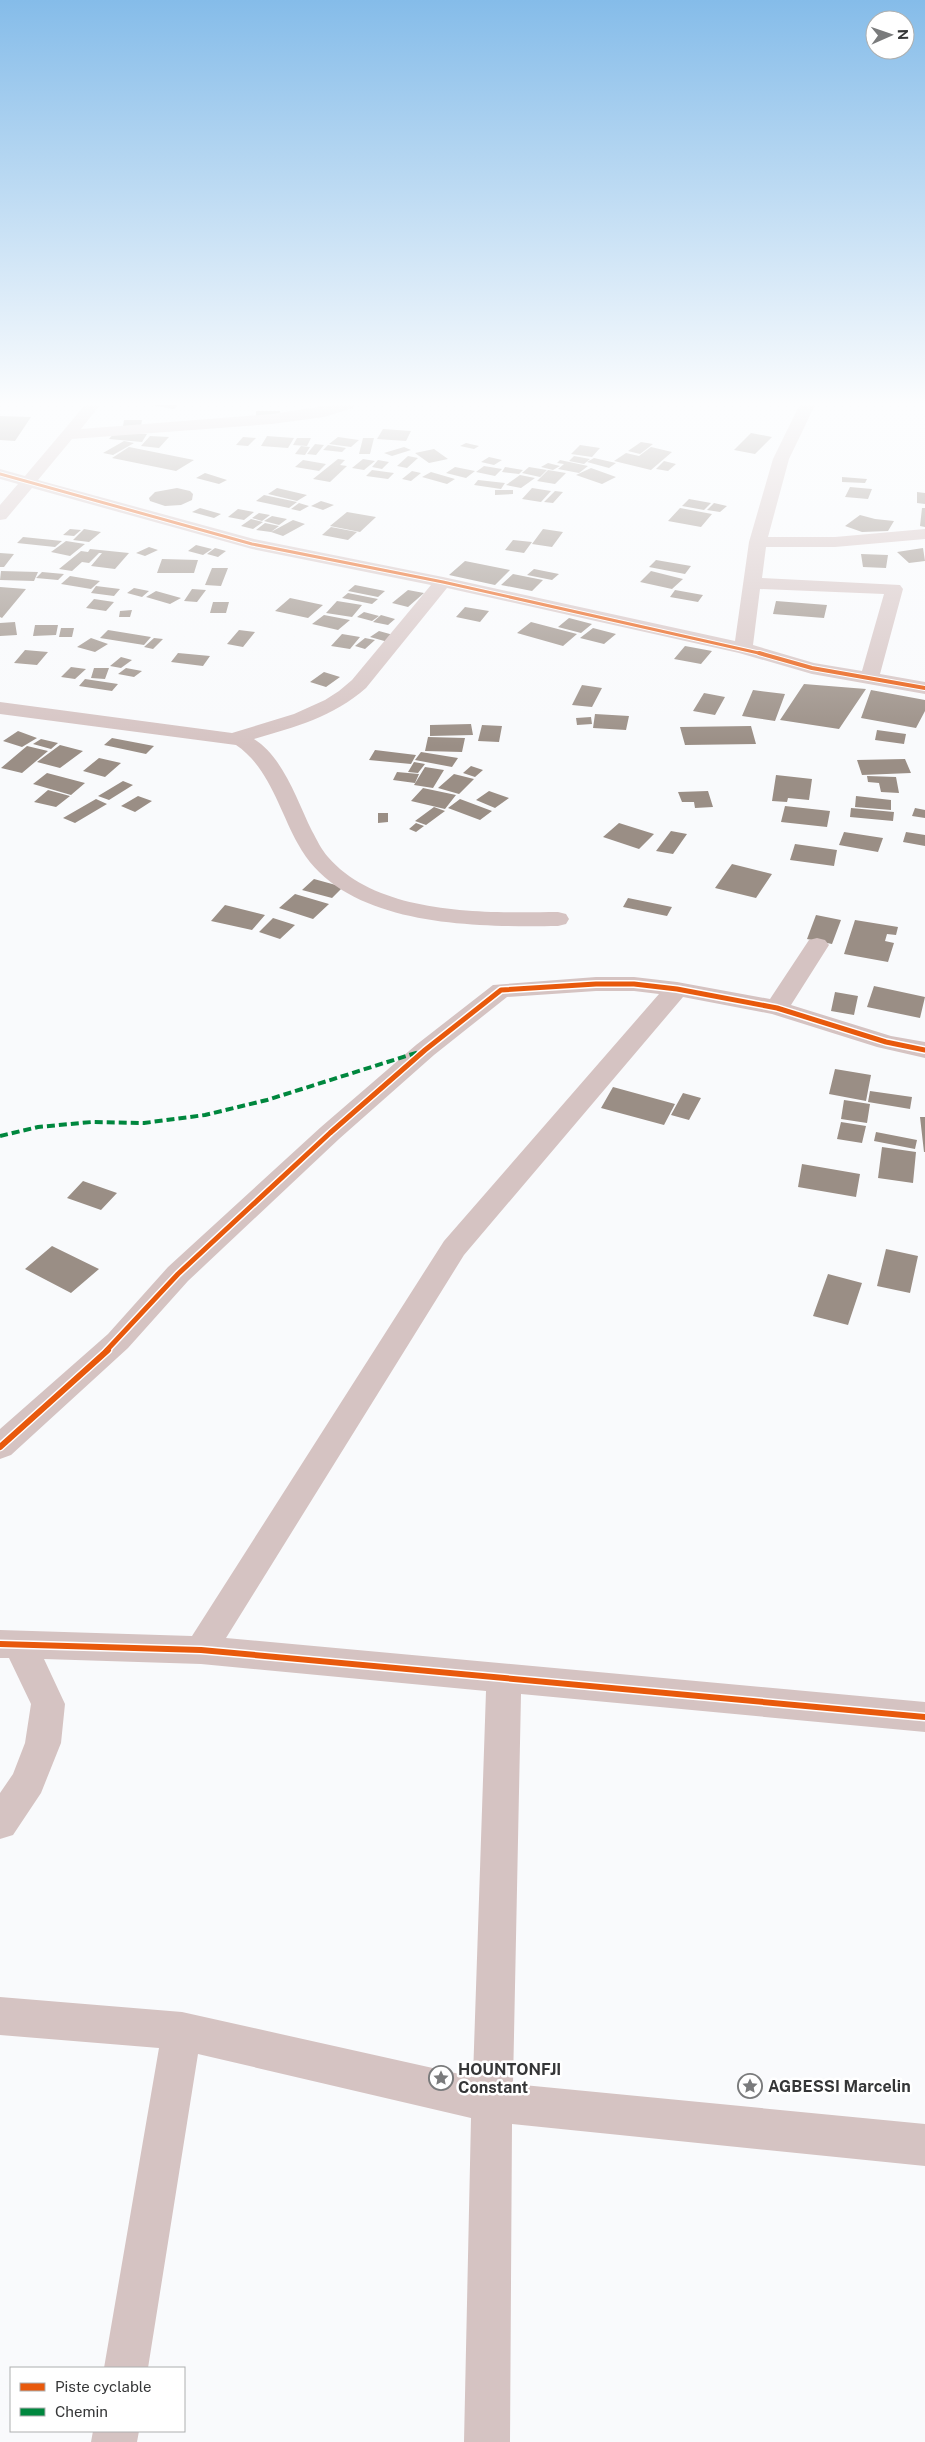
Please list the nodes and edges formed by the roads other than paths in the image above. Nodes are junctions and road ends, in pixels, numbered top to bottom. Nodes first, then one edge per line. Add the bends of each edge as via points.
1 (163, 519) edge
2 (764, 519) edge
3 (925, 534) edge
4 (758, 542) junction
5 (443, 582) junction
6 (753, 583) junction
7 (743, 648) junction
8 (870, 677) junction
9 (925, 688) edge
10 (0, 708) edge
11 (235, 738) junction
12 (558, 919) dead end
13 (817, 945) dead end
14 (677, 990) junction
15 (776, 1008) junction
16 (925, 1050) edge
17 (0, 1447) edge
18 (10, 1645) edge
19 (201, 1650) junction
20 (504, 1679) junction
21 (925, 1717) edge
22 (0, 1824) edge
23 (0, 2016) edge
24 (182, 2031) junction
25 (492, 2102) junction
26 (925, 2145) edge
27 (126, 2367) edge
28 (487, 2442) edge

1 - 5 street via 252,544
2 - 4 street
3 - 4 street via 835,542
4 - 6 street
5 - 7 street
5 - 11 street via 344,699 319,712
6 - 7 street
6 - 8 street via 894,589
7 - 8 street via 812,668
8 - 9 street
10 - 11 street
11 - 12 street via 249,743 266,763 322,863 348,884 384,901 436,914 497,920
13 - 15 street
14 - 15 street
14 - 17 street via 634,984 596,984 501,990 425,1050 330,1133 178,1274 118,1340
14 - 19 street via 587,1090 454,1248
15 - 16 street via 886,1042
18 - 19 street
18 - 22 street via 48,1704 43,1743 28,1782
19 - 20 street
20 - 21 street
20 - 25 street
23 - 24 street
24 - 25 street
24 - 27 street
25 - 26 street
25 - 28 street

